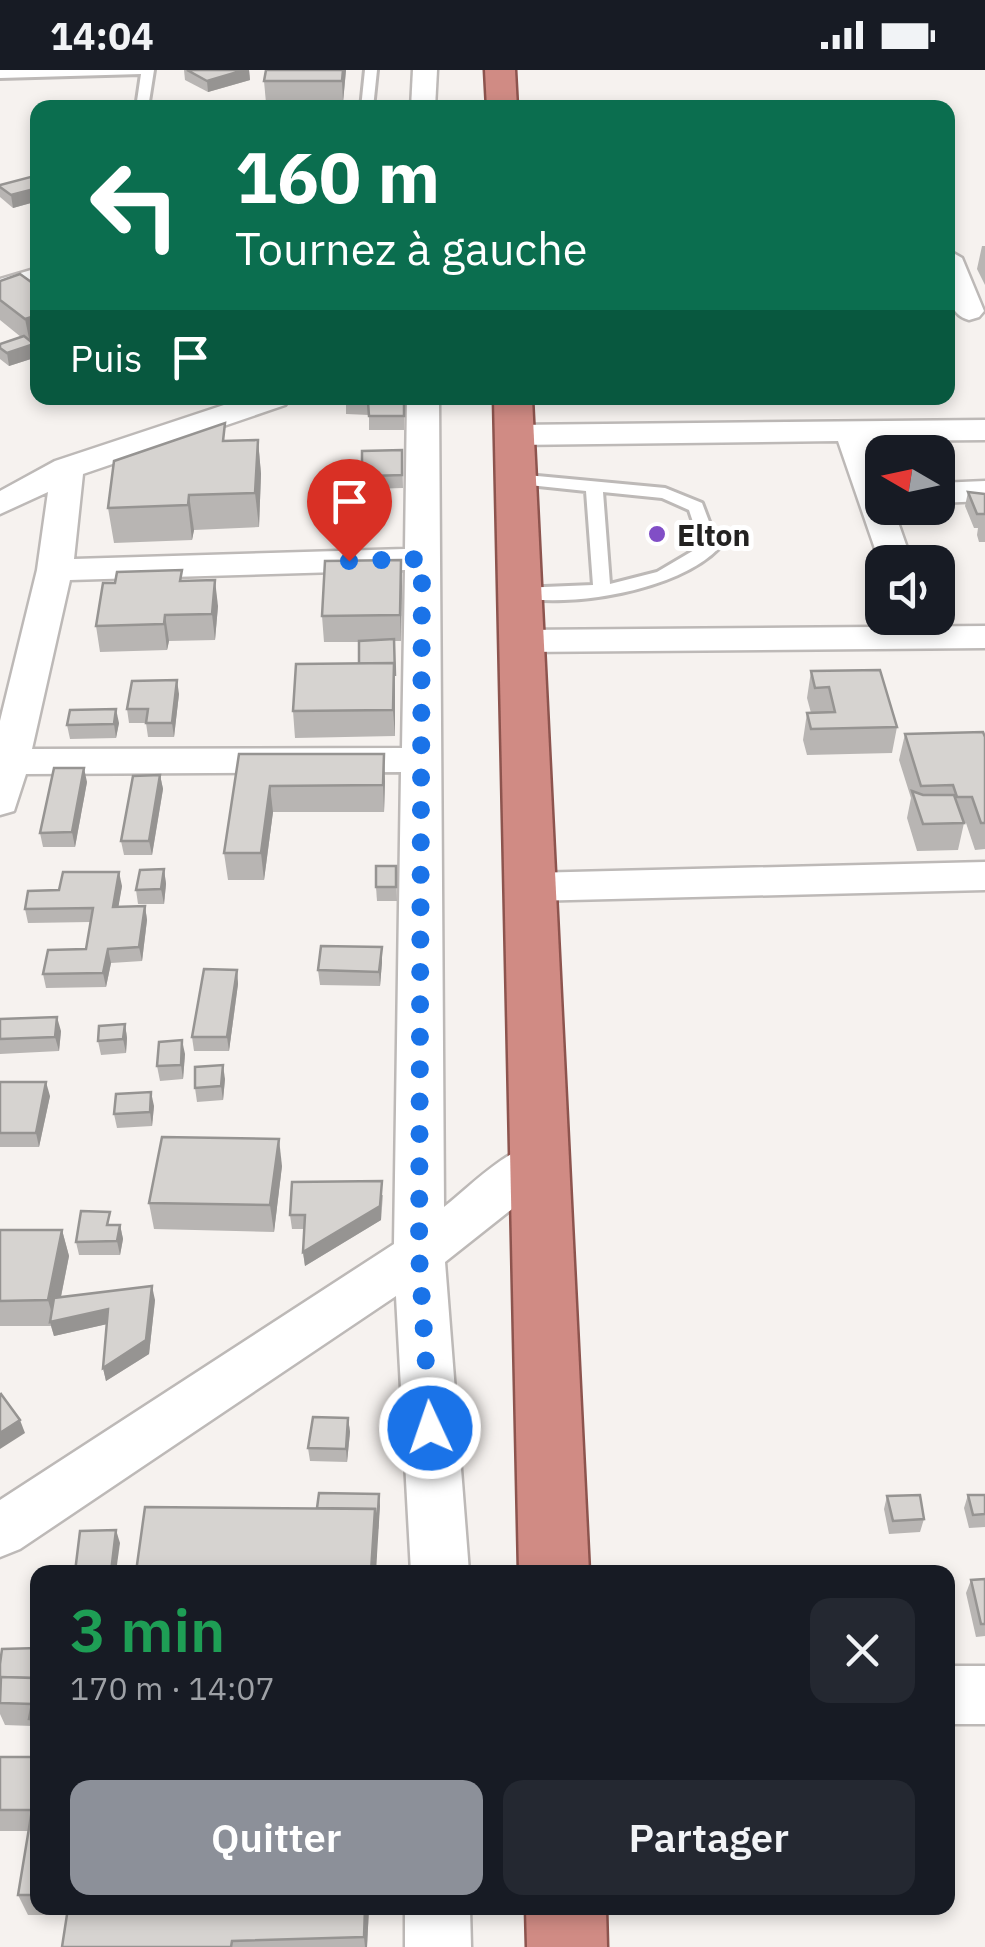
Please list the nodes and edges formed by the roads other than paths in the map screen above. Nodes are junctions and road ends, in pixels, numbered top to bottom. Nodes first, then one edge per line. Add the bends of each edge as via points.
1 (148, 70) edge
2 (370, 70) edge
3 (425, 70) edge
4 (500, 70) edge
5 (0, 74) edge
6 (143, 100) edge
7 (367, 100) edge
8 (423, 100) edge
9 (502, 100) edge
10 (955, 278) edge
11 (967, 311) edge
12 (253, 405) edge
13 (423, 405) edge
14 (932, 405) edge
15 (985, 430) edge
16 (940, 431) junction
17 (851, 432) junction
18 (514, 437) edge
19 (865, 465) edge
20 (67, 468) junction
21 (594, 484) junction
22 (955, 492) edge
23 (985, 492) edge
24 (0, 504) edge
25 (422, 559) junction
26 (55, 570) junction
27 (602, 590) junction
28 (521, 617) junction
29 (865, 626) edge
30 (955, 632) edge
31 (985, 636) edge
32 (0, 660) edge
33 (27, 688) junction
34 (422, 760) junction
35 (5, 762) edge
36 (0, 802) edge
37 (985, 876) edge
38 (530, 887) junction
39 (543, 1158) junction
40 (419, 1254) junction
41 (0, 1531) edge
42 (440, 1565) edge
43 (554, 1565) edge
44 (985, 1695) edge
45 (955, 1696) edge
46 (438, 1915) edge
47 (566, 1915) edge
48 (438, 1947) edge
49 (568, 1947) edge

1 - 5 lane
1 - 6 lane
2 - 7 lane
3 - 8 street
4 - 9 highway
10 - 11 street
12 - 20 street
13 - 25 street
14 - 16 street
15 - 16 street
16 - 17 street
17 - 18 street
17 - 19 street
18 - 21 lane
18 - 28 highway
20 - 24 street
20 - 26 street
21 - 27 lane
21 - 27 lane via 665,493 696,507 710,548 674,575
22 - 23 street
25 - 26 street
25 - 34 street
26 - 33 street
27 - 28 lane
28 - 29 street
28 - 38 highway
30 - 31 street
32 - 33 street
33 - 35 street
34 - 35 street
34 - 40 street
35 - 36 street
37 - 38 street
38 - 39 highway
39 - 40 street
39 - 43 highway
40 - 41 street
40 - 42 street
44 - 45 street
46 - 48 street
47 - 49 highway

